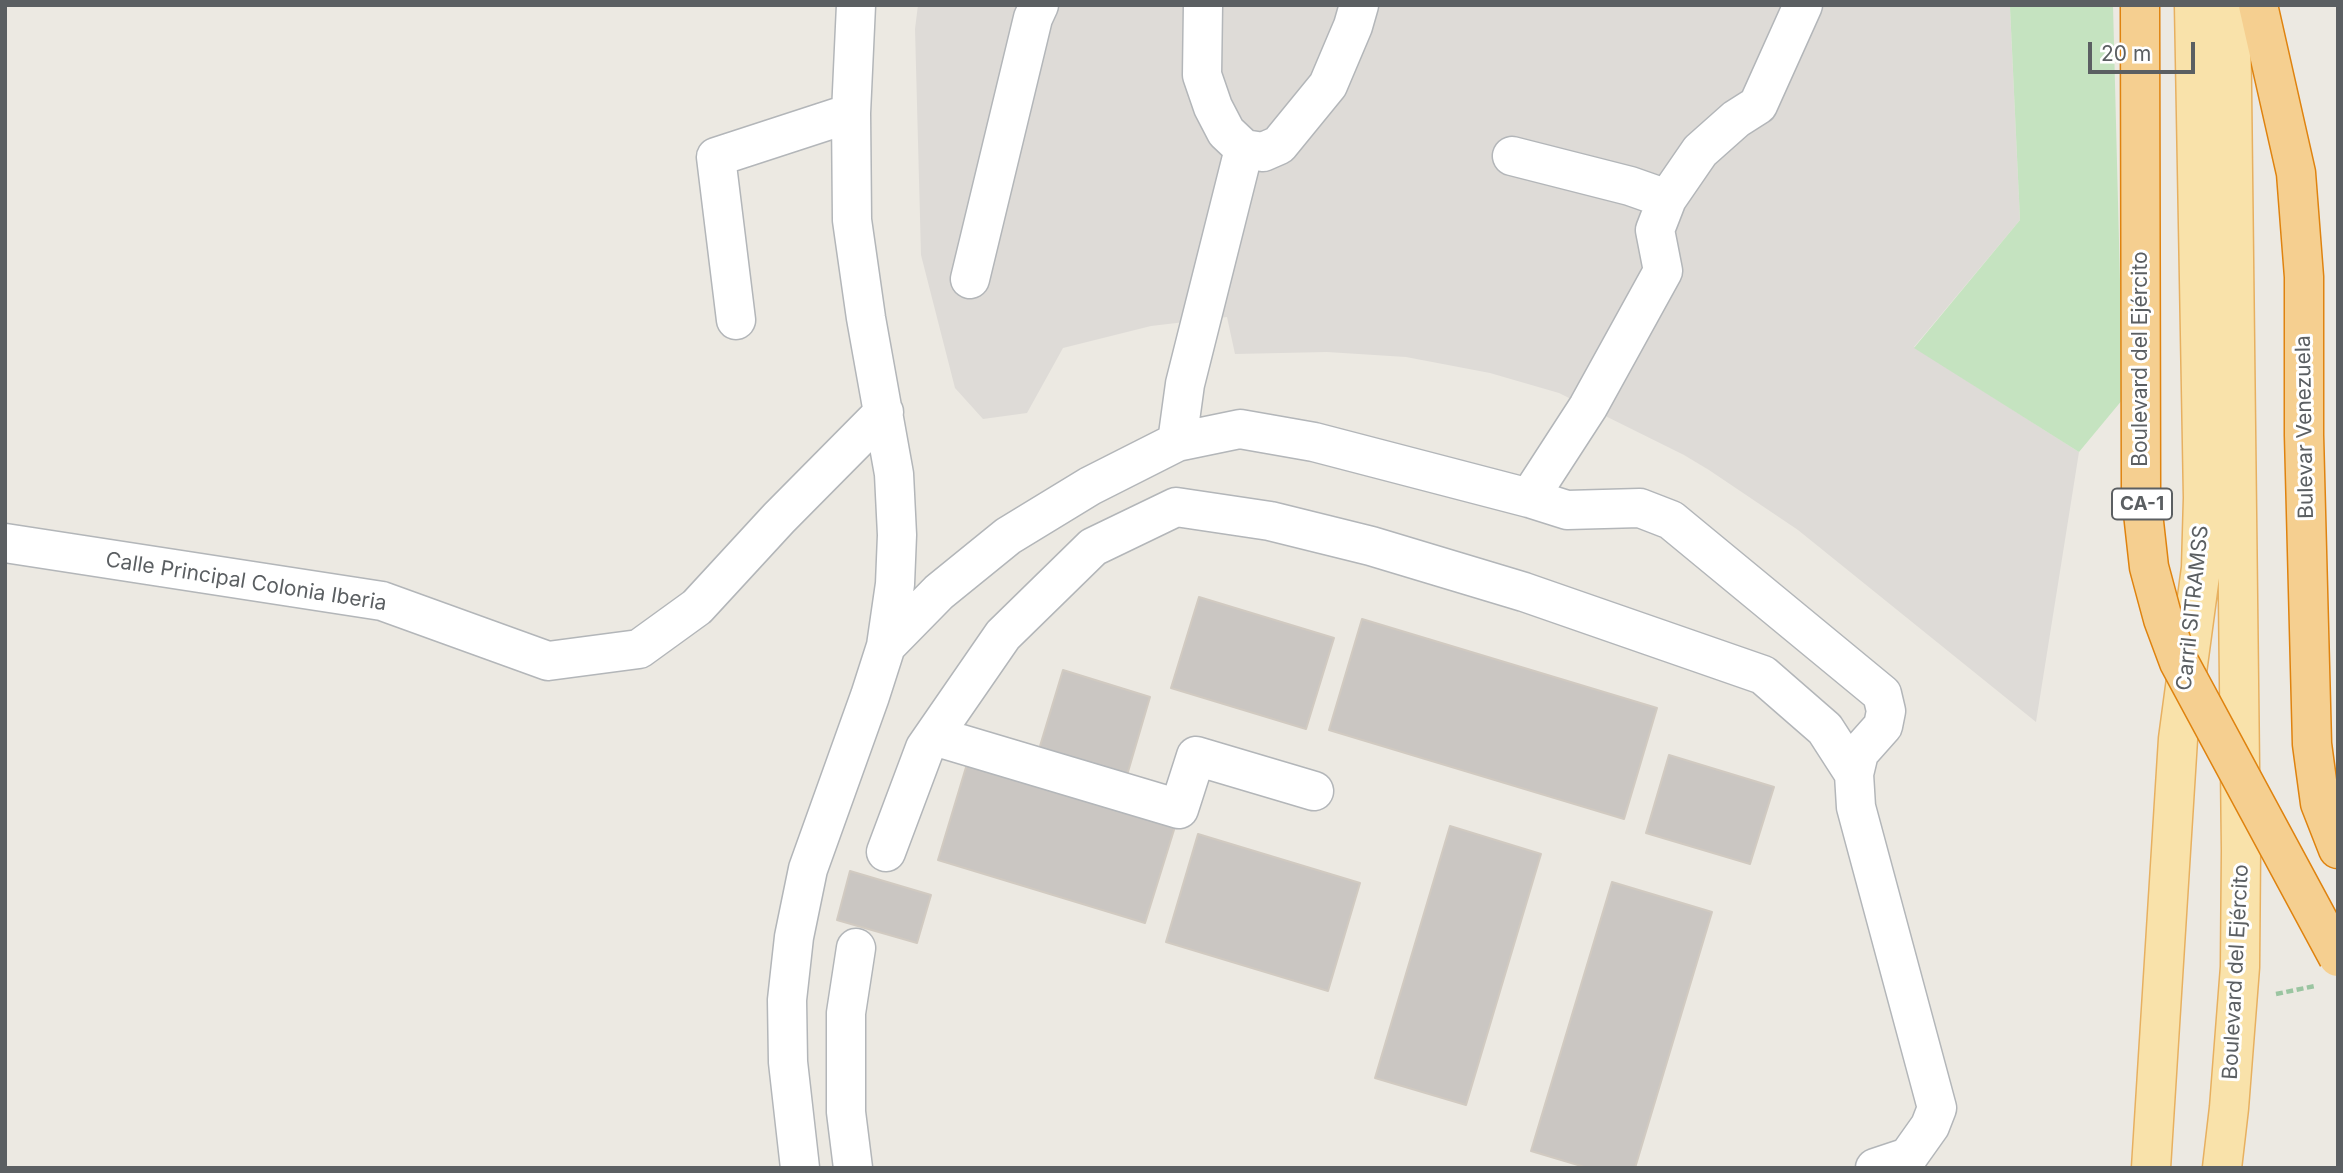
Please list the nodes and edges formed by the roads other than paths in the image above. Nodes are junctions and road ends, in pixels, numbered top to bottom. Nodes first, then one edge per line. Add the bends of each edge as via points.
1 (856, 5) edge
2 (1039, 5) edge
3 (1203, 5) edge
4 (1359, 5) edge
5 (1803, 5) edge
6 (2140, 5) edge
7 (2194, 5) edge
8 (2231, 5) edge
9 (2258, 5) edge
10 (851, 113) junction
11 (1244, 149) junction
12 (1512, 156) dead end
13 (1667, 199) junction
14 (970, 279) dead end
15 (736, 320) dead end
16 (884, 412) junction
17 (1177, 442) junction
18 (1530, 498) junction
19 (5, 543) edge
20 (886, 646) junction
21 (934, 736) junction
22 (1854, 774) junction
23 (1314, 791) dead end
24 (2338, 849) edge
25 (886, 852) dead end
26 (856, 948) dead end
27 (2332, 970) edge
28 (800, 1168) edge
29 (853, 1168) edge
30 (1875, 1168) edge
31 (2151, 1168) edge
32 (2222, 1168) edge

1 - 10 street
2 - 14 street
3 - 11 street via 1202,75 1226,132
4 - 11 street via 1328,85 1279,145 1263,152
5 - 13 street via 1758,105 1700,151
6 - 27 highway, Boulevard del Ejército / CA-1, bridge via 2141,495 2149,568 2179,662
7 - 31 main road, Carril SITRAMSS via 2201,568 2178,740
8 - 32 main road, Boulevard del Ejército via 2241,852 2240,967
9 - 24 highway, Bulevar Venezuela via 2296,173 2304,277 2312,744 2320,803
10 - 15 street via 716,157
10 - 16 street via 852,220
11 - 17 street via 1185,384
12 - 13 street
13 - 18 street via 1655,230 1663,271 1588,407
16 - 19 street, Calle Principal Colonia Iberia via 697,607 639,649 548,661 382,601
16 - 20 street via 897,536
17 - 18 street via 1240,429 1314,442
17 - 20 street via 1090,486 1008,536 939,592
18 - 22 street via 1567,510 1640,508 1671,520 1882,694 1883,726 1859,754
20 - 28 street via 808,869 794,937 787,1000 788,1062
21 - 22 street via 1003,635 1093,547 1177,507 1270,521 1371,545 1524,592 1763,675 1825,729
21 - 23 street via 1179,808 1196,756
21 - 25 street via 925,748
22 - 30 street via 1856,807 1937,1108 1908,1157
26 - 29 street via 846,1013 846,1112

